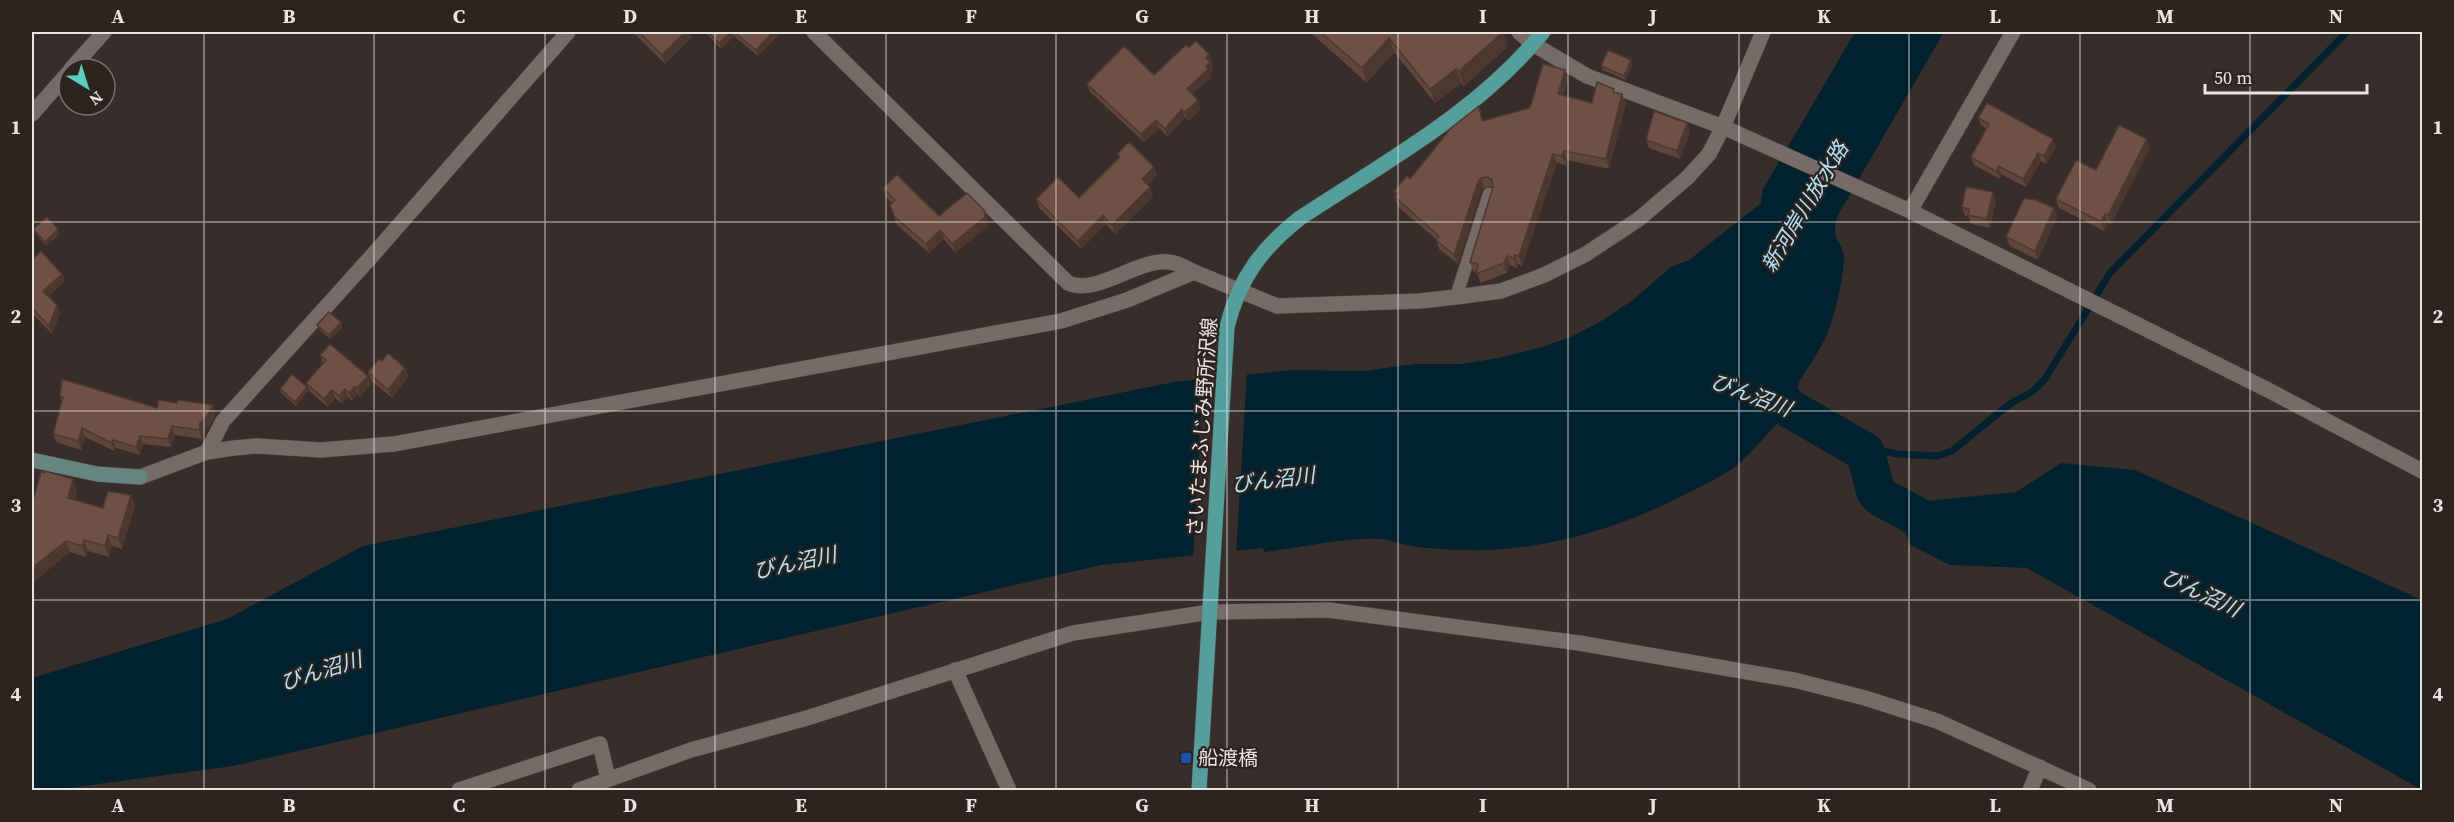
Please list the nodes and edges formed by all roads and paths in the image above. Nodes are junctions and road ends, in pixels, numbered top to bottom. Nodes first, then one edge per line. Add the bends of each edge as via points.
1 (104, 32) edge
2 (568, 32) edge
3 (814, 32) edge
4 (1519, 32) edge
5 (1544, 32) edge
6 (1763, 32) edge
7 (2013, 32) edge
8 (1533, 44) junction
9 (82, 57) edge
10 (57, 85) edge
11 (32, 114) edge
12 (1723, 127) junction
13 (1489, 194) edge
14 (1903, 208) junction
15 (1194, 272) junction
16 (1240, 289) junction
17 (1456, 297) junction
18 (207, 452) junction
19 (32, 460) edge
20 (2422, 471) edge
21 (1211, 608) junction
22 (955, 670) junction
23 (2040, 767) junction
24 (608, 779) junction
25 (459, 790) edge
26 (579, 790) edge
27 (1008, 790) edge
28 (1199, 790) edge
29 (2030, 790) edge
30 (2089, 790) edge

1 - 9 street
2 - 18 street via 223,421
3 - 15 street via 1068,282 1083,287 1168,262
4 - 8 street
5 - 8 main road, さいたまふじみ野所沢線
6 - 12 street
7 - 14 street
8 - 12 street via 1587,76
8 - 16 main road, さいたまふじみ野所沢線 via 1458,113 1285,230 1261,253
10 - 11 street
12 - 14 street
12 - 17 street via 1709,154 1687,178 1639,219 1595,248 1544,275 1501,291
13 - 17 lane
14 - 20 street
15 - 16 street
15 - 18 street via 1127,300 1061,321 872,357 394,444 321,450 258,446
16 - 17 street via 1277,306
16 - 21 main road, さいたまふじみ野所沢線 via 1227,327
18 - 19 street via 140,477 97,474
21 - 22 street via 1073,633
21 - 23 street via 1328,610 1579,643 1794,680 1937,721
21 - 28 main road, さいたまふじみ野所沢線
22 - 24 street
22 - 27 street
23 - 29 street
23 - 30 street
24 - 25 street via 600,744
24 - 26 street

